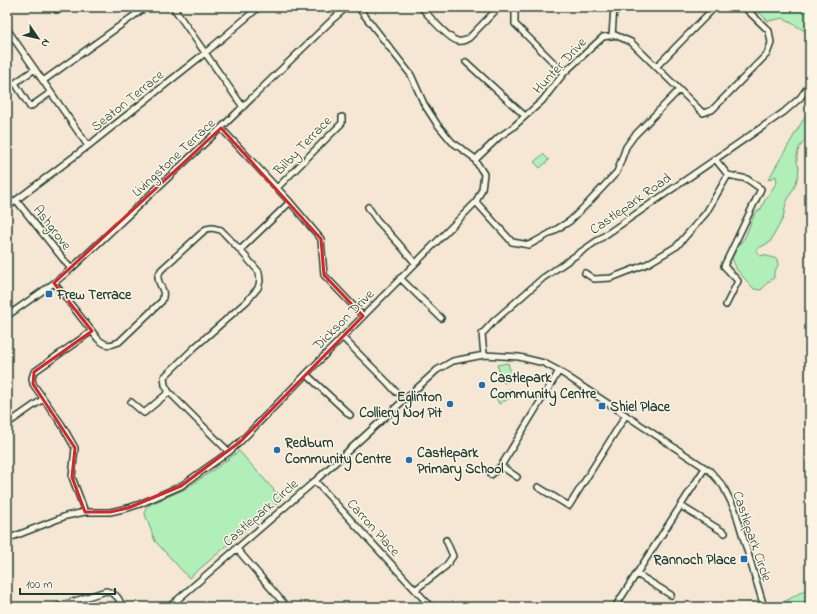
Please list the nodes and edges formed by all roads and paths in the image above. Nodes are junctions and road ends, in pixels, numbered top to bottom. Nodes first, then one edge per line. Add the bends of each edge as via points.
1 (55, 7) edge
2 (64, 7) edge
3 (146, 7) edge
4 (173, 7) edge
5 (259, 7) edge
6 (347, 7) edge
7 (358, 7) edge
8 (421, 7) edge
9 (499, 7) edge
10 (518, 7) edge
11 (614, 7) edge
12 (714, 7) edge
13 (744, 7) edge
14 (7, 29) edge
15 (612, 36) junction
16 (205, 53) junction
17 (466, 62) dead end
18 (656, 67) junction
19 (35, 69) junction
20 (564, 73) junction
21 (43, 81) junction
22 (810, 84) edge
23 (679, 90) junction
24 (50, 93) junction
25 (243, 107) junction
26 (525, 116) junction
27 (342, 117) dead end
28 (222, 128) junction
29 (88, 146) junction
30 (715, 159) junction
31 (475, 160) junction
32 (728, 175) junction
33 (277, 188) junction
34 (16, 200) junction
35 (290, 202) junction
36 (476, 202) junction
37 (7, 207) edge
38 (368, 207) dead end
39 (240, 250) junction
40 (415, 263) junction
41 (70, 269) junction
42 (585, 273) dead end
43 (400, 278) junction
44 (54, 284) junction
45 (726, 305) dead end
46 (7, 316) edge
47 (363, 316) junction
48 (441, 318) dead end
49 (92, 331) junction
50 (342, 337) junction
51 (484, 355) junction
52 (559, 372) junction
53 (306, 374) junction
54 (169, 392) junction
55 (396, 392) dead end
56 (43, 399) junction
57 (132, 402) dead end
58 (350, 415) dead end
59 (626, 415) junction
60 (7, 424) edge
61 (229, 452) junction
62 (501, 466) junction
63 (705, 468) junction
64 (490, 475) dead end
65 (517, 476) dead end
66 (315, 481) junction
67 (538, 487) dead end
68 (681, 506) junction
69 (85, 512) junction
70 (725, 533) dead end
71 (7, 539) edge
72 (446, 540) dead end
73 (236, 548) junction
74 (637, 574) junction
75 (415, 590) junction
76 (671, 595) dead end
77 (56, 607) edge
78 (122, 607) edge
79 (169, 607) edge
80 (287, 607) edge
81 (431, 607) edge
82 (615, 607) edge
83 (764, 607) edge

1 - 2 street via 56,10
3 - 21 street
4 - 16 street
5 - 16 street, Seaton Terrace
6 - 25 street, Livingstone Terrace
7 - 31 street, Dickson Drive via 411,75 424,104 437,124 452,142
8 - 9 street via 458,42 469,38
10 - 20 street via 515,11 515,24
11 - 15 street
12 - 18 street
13 - 23 street via 769,31 771,43 767,54 712,110 703,113
14 - 19 street
15 - 18 street via 631,42
15 - 20 street, Hunter Drive via 603,37
16 - 25 street
16 - 29 street, Seaton Terrace
17 - 26 street
18 - 23 street
19 - 21 street
19 - 24 street via 15,83 30,107
20 - 26 street, Hunter Drive via 542,101
21 - 24 street
22 - 30 street, Castlepark Road via 800,98 784,112
23 - 36 street via 634,136 626,147 617,172 570,220 549,234 529,245 512,242
24 - 29 street
25 - 28 street, Livingstone Terrace
26 - 31 street, Hunter Drive
27 - 33 street, Bilby Terrace via 342,123
28 - 33 street, Bilby Terrace
28 - 41 street, Livingstone Terrace
29 - 34 street, Seaton Terrace
30 - 32 street
30 - 51 street, Castlepark Road via 543,278 482,334
31 - 36 street, Dickson Drive via 484,174 482,190
32 - 42 street via 706,213 676,246 647,264 611,278 594,279
32 - 45 street via 747,179 761,189 724,266 738,281
33 - 35 street, Bilby Terrace
34 - 37 street, Seaton Terrace
34 - 41 street, Ashgrove
35 - 39 street
35 - 47 street, Bilby Terrace via 321,239 324,275
36 - 40 street, Dickson Drive
38 - 40 street
39 - 49 street via 221,230 206,229 161,270 158,276 163,289 162,301 118,342 104,344
39 - 54 street via 259,272 258,288 164,377
40 - 43 street, Dickson Drive
41 - 44 street, Livingstone Terrace
43 - 47 street, Dickson Drive
43 - 48 street
44 - 46 street, Livingstone Terrace
44 - 49 street
47 - 50 street, Dickson Drive
49 - 56 street via 34,372 33,384
50 - 53 street, Dickson Drive
50 - 55 street
51 - 52 street, Castlepark Circle via 519,357 544,363
51 - 66 street, Castlepark Circle via 453,361 437,370
52 - 59 street, Castlepark Circle
52 - 62 street
53 - 58 street
53 - 61 street, Dickson Drive
54 - 57 street via 144,414
54 - 61 street
56 - 60 street
56 - 69 street via 75,448 72,477
59 - 63 street, Castlepark Circle
59 - 67 street via 569,506
61 - 69 street, Dickson Drive via 180,486 140,504 110,512
62 - 64 street
62 - 65 street
63 - 68 street
63 - 83 street, Castlepark Circle via 723,486 735,510
66 - 73 street, Castlepark Circle
66 - 75 street, Carron Place
68 - 70 street
68 - 74 street
69 - 71 street, Dickson Drive via 66,516
72 - 75 street via 453,556 446,566
73 - 79 street, Castlepark Circle
73 - 80 street
74 - 76 street
74 - 82 street
75 - 81 street, Carron Place
77 - 78 street via 106,591 114,593

